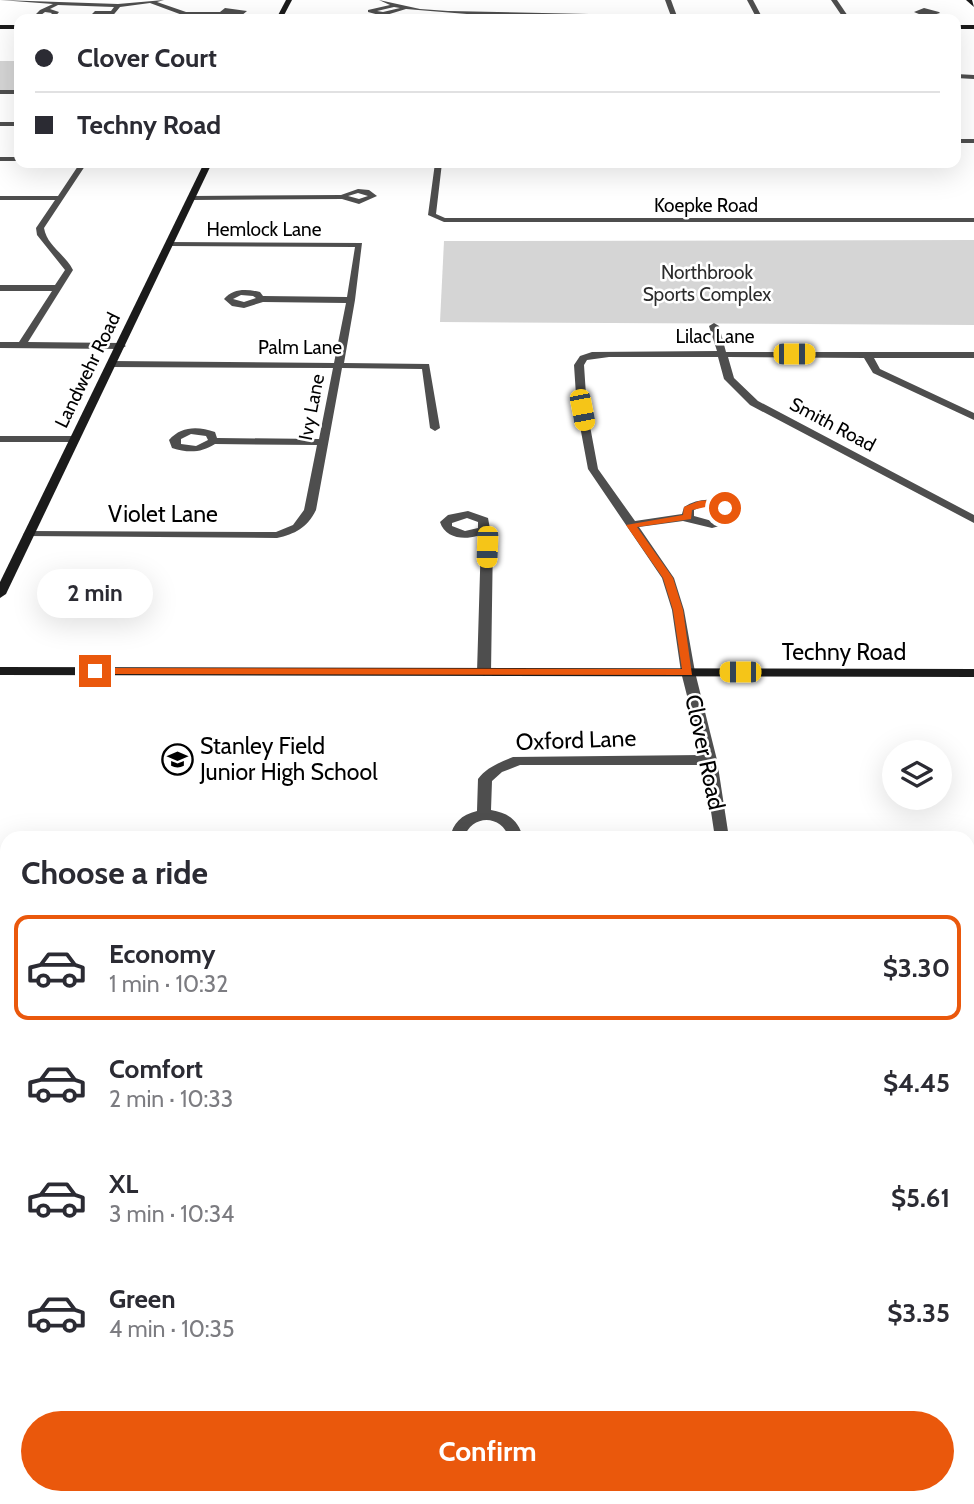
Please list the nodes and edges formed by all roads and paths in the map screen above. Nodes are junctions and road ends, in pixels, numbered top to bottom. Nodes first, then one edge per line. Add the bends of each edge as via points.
1 (0, 0) edge
2 (67, 0) edge
3 (161, 0) edge
4 (382, 0) edge
5 (916, 0) edge
6 (969, 0) edge
7 (152, 2) junction
8 (58, 4) junction
9 (974, 5) edge
10 (118, 6) junction
11 (395, 6) junction
12 (590, 6) dead end
13 (405, 9) junction
14 (45, 10) dead end
15 (924, 10) dead end
16 (112, 12) dead end
17 (222, 14) dead end
18 (499, 14) edge
19 (588, 14) edge
20 (79, 168) edge
21 (206, 168) edge
22 (437, 168) edge
23 (343, 197) dead end
24 (0, 198) edge
25 (58, 198) junction
26 (192, 198) junction
27 (974, 220) edge
28 (170, 244) junction
29 (359, 245) joint
30 (0, 288) edge
31 (57, 288) junction
32 (261, 299) dead end
33 (351, 300) junction
34 (714, 326) dead end
35 (0, 345) edge
36 (22, 345) junction
37 (121, 346) junction
38 (721, 354) junction
39 (867, 354) junction
40 (974, 355) edge
41 (583, 358) joint
42 (112, 364) junction
43 (337, 364) junction
44 (974, 417) edge
45 (435, 428) dead end
46 (0, 439) edge
47 (75, 439) junction
48 (213, 441) dead end
49 (321, 442) junction
50 (688, 517) dead end
51 (974, 520) edge
52 (631, 525) junction
53 (296, 530) joint
54 (480, 532) dead end
55 (29, 534) junction
56 (0, 594) edge
57 (0, 670) edge
58 (484, 672) junction
59 (688, 672) junction
60 (974, 673) edge
61 (710, 760) junction
62 (484, 815) junction
63 (458, 831) edge
64 (515, 831) edge
65 (721, 831) edge

1 - 8 street
2 - 8 street
3 - 7 street
4 - 11 street
5 - 15 street
6 - 9 main road
7 - 10 street
7 - 17 street via 185,14
8 - 10 street
8 - 14 street
10 - 16 street
11 - 13 street
11 - 13 street via 370,11 383,14
12 - 19 street
13 - 18 street
20 - 25 street
21 - 26 main road, Landwehr Road
22 - 27 street, Koepke Road via 432,215 438,219
23 - 26 street
24 - 25 street
25 - 31 street via 40,228 48,247 65,260 69,270
26 - 28 main road, Landwehr Road
28 - 29 street, Hemlock Lane
28 - 37 main road, Landwehr Road
29 - 33 street, Ivy Lane
30 - 31 street
31 - 36 street
32 - 33 street
33 - 43 street, Ivy Lane
34 - 38 street, Smith Road
35 - 36 street
36 - 37 street
37 - 42 main road, Landwehr Road
38 - 39 street, Lilac Lane
38 - 41 street, Lilac Lane
38 - 51 street, Smith Road via 729,379 754,403
39 - 40 street, Lilac Lane
39 - 44 street via 876,371
41 - 52 street, Clover Road via 579,365 582,410 593,470
42 - 43 street, Palm Lane
42 - 47 main road, Landwehr Road
43 - 45 street, Palm Lane via 426,366
43 - 49 street, Ivy Lane
46 - 47 street
47 - 55 main road, Landwehr Road
48 - 49 street
49 - 53 street, Ivy Lane via 310,510
50 - 52 street
52 - 59 street, Clover Road via 668,578
53 - 55 street, Violet Lane via 277,535
54 - 58 street via 487,538
55 - 56 main road, Landwehr Road
57 - 58 main road, Techny Road
58 - 59 main road, Techny Road
59 - 60 main road, Techny Road
59 - 61 street, Clover Road
61 - 62 street, Oxford Lane via 518,760 485,779
61 - 65 street, Clover Road
62 - 63 street via 465,821
62 - 64 street via 510,822

